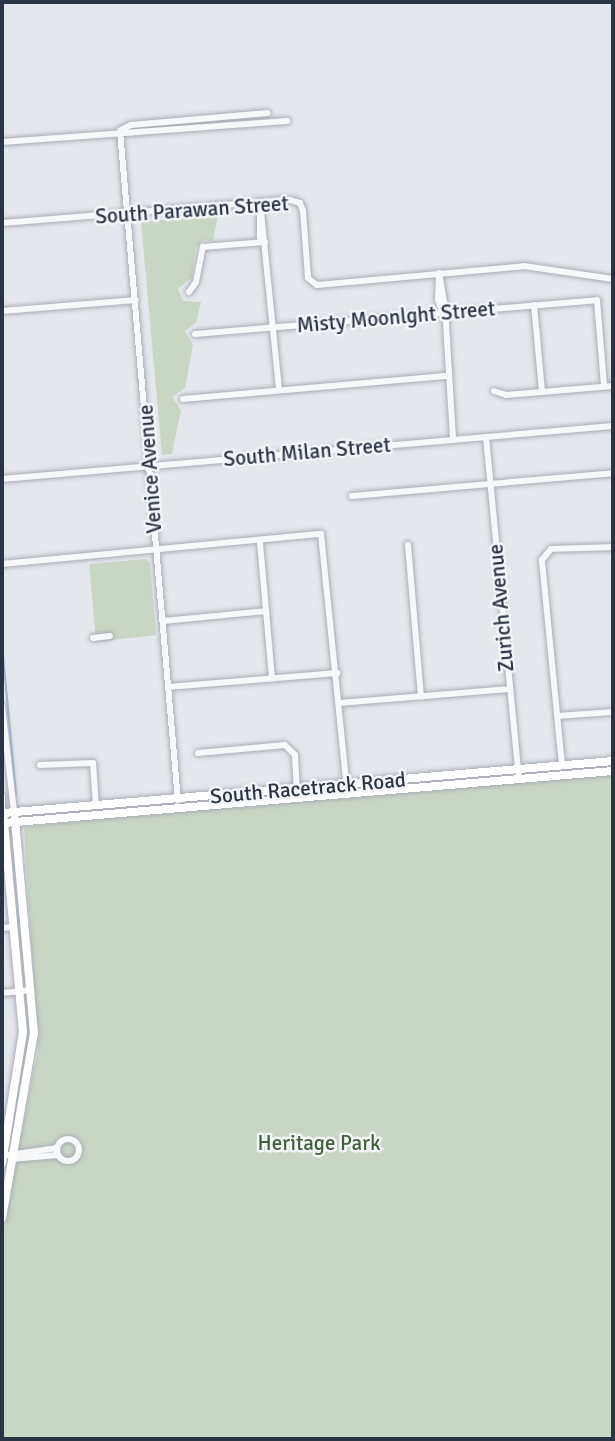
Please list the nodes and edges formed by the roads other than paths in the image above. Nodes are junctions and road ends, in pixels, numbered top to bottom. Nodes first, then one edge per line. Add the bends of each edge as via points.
1 (267, 113) dead end
2 (287, 121) dead end
3 (120, 131) junction
4 (2, 142) edge
5 (260, 202) junction
6 (127, 214) junction
7 (2, 223) edge
8 (265, 243) junction
9 (439, 273) junction
10 (613, 279) edge
11 (188, 292) dead end
12 (136, 300) junction
13 (534, 305) junction
14 (2, 311) edge
15 (443, 313) junction
16 (273, 327) junction
17 (195, 334) dead end
18 (448, 376) junction
19 (604, 386) junction
20 (613, 386) edge
21 (279, 390) junction
22 (494, 391) dead end
23 (542, 392) junction
24 (183, 399) dead end
25 (613, 426) edge
26 (486, 437) junction
27 (453, 439) junction
28 (150, 466) junction
29 (613, 474) edge
30 (2, 479) edge
31 (490, 484) junction
32 (352, 496) dead end
33 (260, 543) junction
34 (408, 545) dead end
35 (613, 546) edge
36 (156, 552) junction
37 (2, 564) edge
38 (266, 611) junction
39 (163, 621) junction
40 (110, 636) dead end
41 (93, 638) dead end
42 (337, 673) junction
43 (272, 678) junction
44 (168, 687) junction
45 (509, 689) junction
46 (421, 696) junction
47 (340, 703) junction
48 (2, 706) edge
49 (613, 712) edge
50 (557, 716) junction
51 (198, 753) dead end
52 (613, 761) edge
53 (40, 765) dead end
54 (562, 765) junction
55 (518, 769) junction
56 (613, 771) edge
57 (519, 779) junction
58 (297, 789) junction
59 (347, 789) junction
60 (2, 796) edge
61 (178, 799) junction
62 (96, 806) junction
63 (179, 808) junction
64 (14, 812) junction
65 (3, 818) edge
66 (15, 822) junction
67 (5, 863) edge
68 (13, 927) junction
69 (2, 928) edge
70 (31, 990) junction
71 (20, 991) junction
72 (2, 993) edge
73 (58, 1152) dead end
74 (14, 1156) junction
75 (2, 1158) edge
76 (2, 1218) edge

1 - 3 street via 134,124
2 - 3 street via 132,134
3 - 4 street
3 - 6 street, Venice Avenue
5 - 6 street, South Parawan Street
5 - 8 street via 260,237
5 - 9 street, South Parawan Street via 300,202 311,284
6 - 7 street, South Parawan Street
6 - 12 street, Venice Avenue
8 - 11 street via 203,247 196,282
8 - 16 street
9 - 10 street via 536,267
9 - 15 street
12 - 14 street
12 - 28 street, Venice Avenue
13 - 15 street, Misty Moonlght Street
13 - 19 street, Misty Moonlght Street via 597,300
13 - 23 street
15 - 16 street, Misty Moonlght Street
15 - 18 street
16 - 17 street, Misty Moonlght Street
16 - 21 street
18 - 21 street
18 - 27 street
19 - 20 street
19 - 23 street
21 - 24 street
22 - 23 street via 506,395
25 - 26 street, South Milan Street
26 - 27 street, South Milan Street
26 - 31 street, Zurich Avenue
27 - 28 street, South Milan Street
28 - 30 street, South Milan Street
28 - 36 street, Venice Avenue
29 - 31 street
31 - 32 street
31 - 45 street, Zurich Avenue
33 - 36 street
33 - 38 street
33 - 42 street via 321,534
34 - 46 street
35 - 50 street via 544,553
36 - 37 street
36 - 39 street, Venice Avenue
38 - 39 street
38 - 43 street
39 - 44 street, Venice Avenue
40 - 41 street
42 - 43 street
42 - 47 street
43 - 44 street
44 - 61 street, Venice Avenue
45 - 46 street
45 - 55 street, Zurich Avenue
46 - 47 street
47 - 59 street
48 - 64 street
49 - 50 street
50 - 54 street
51 - 58 street via 285,745 295,755
52 - 54 main road, South Racetrack Road
53 - 62 street via 93,763
54 - 55 main road, South Racetrack Road
55 - 57 street, Zurich Avenue
55 - 59 main road, South Racetrack Road
56 - 57 main road, South Racetrack Road
57 - 59 main road, South Racetrack Road
58 - 59 main road, South Racetrack Road
58 - 61 main road, South Racetrack Road
59 - 63 main road, South Racetrack Road
60 - 65 street
61 - 62 main road, South Racetrack Road
61 - 63 street, Venice Avenue
62 - 64 main road, South Racetrack Road
63 - 66 main road, South Racetrack Road
64 - 65 main road, South Racetrack Road
64 - 66 main road
65 - 66 main road, South Racetrack Road
65 - 67 main road
66 - 70 main road
67 - 68 main road
68 - 69 street
68 - 71 main road
70 - 71 street
70 - 74 main road via 32,1055
71 - 72 street
71 - 75 main road via 22,1046
73 - 74 street
74 - 75 street
74 - 76 main road

